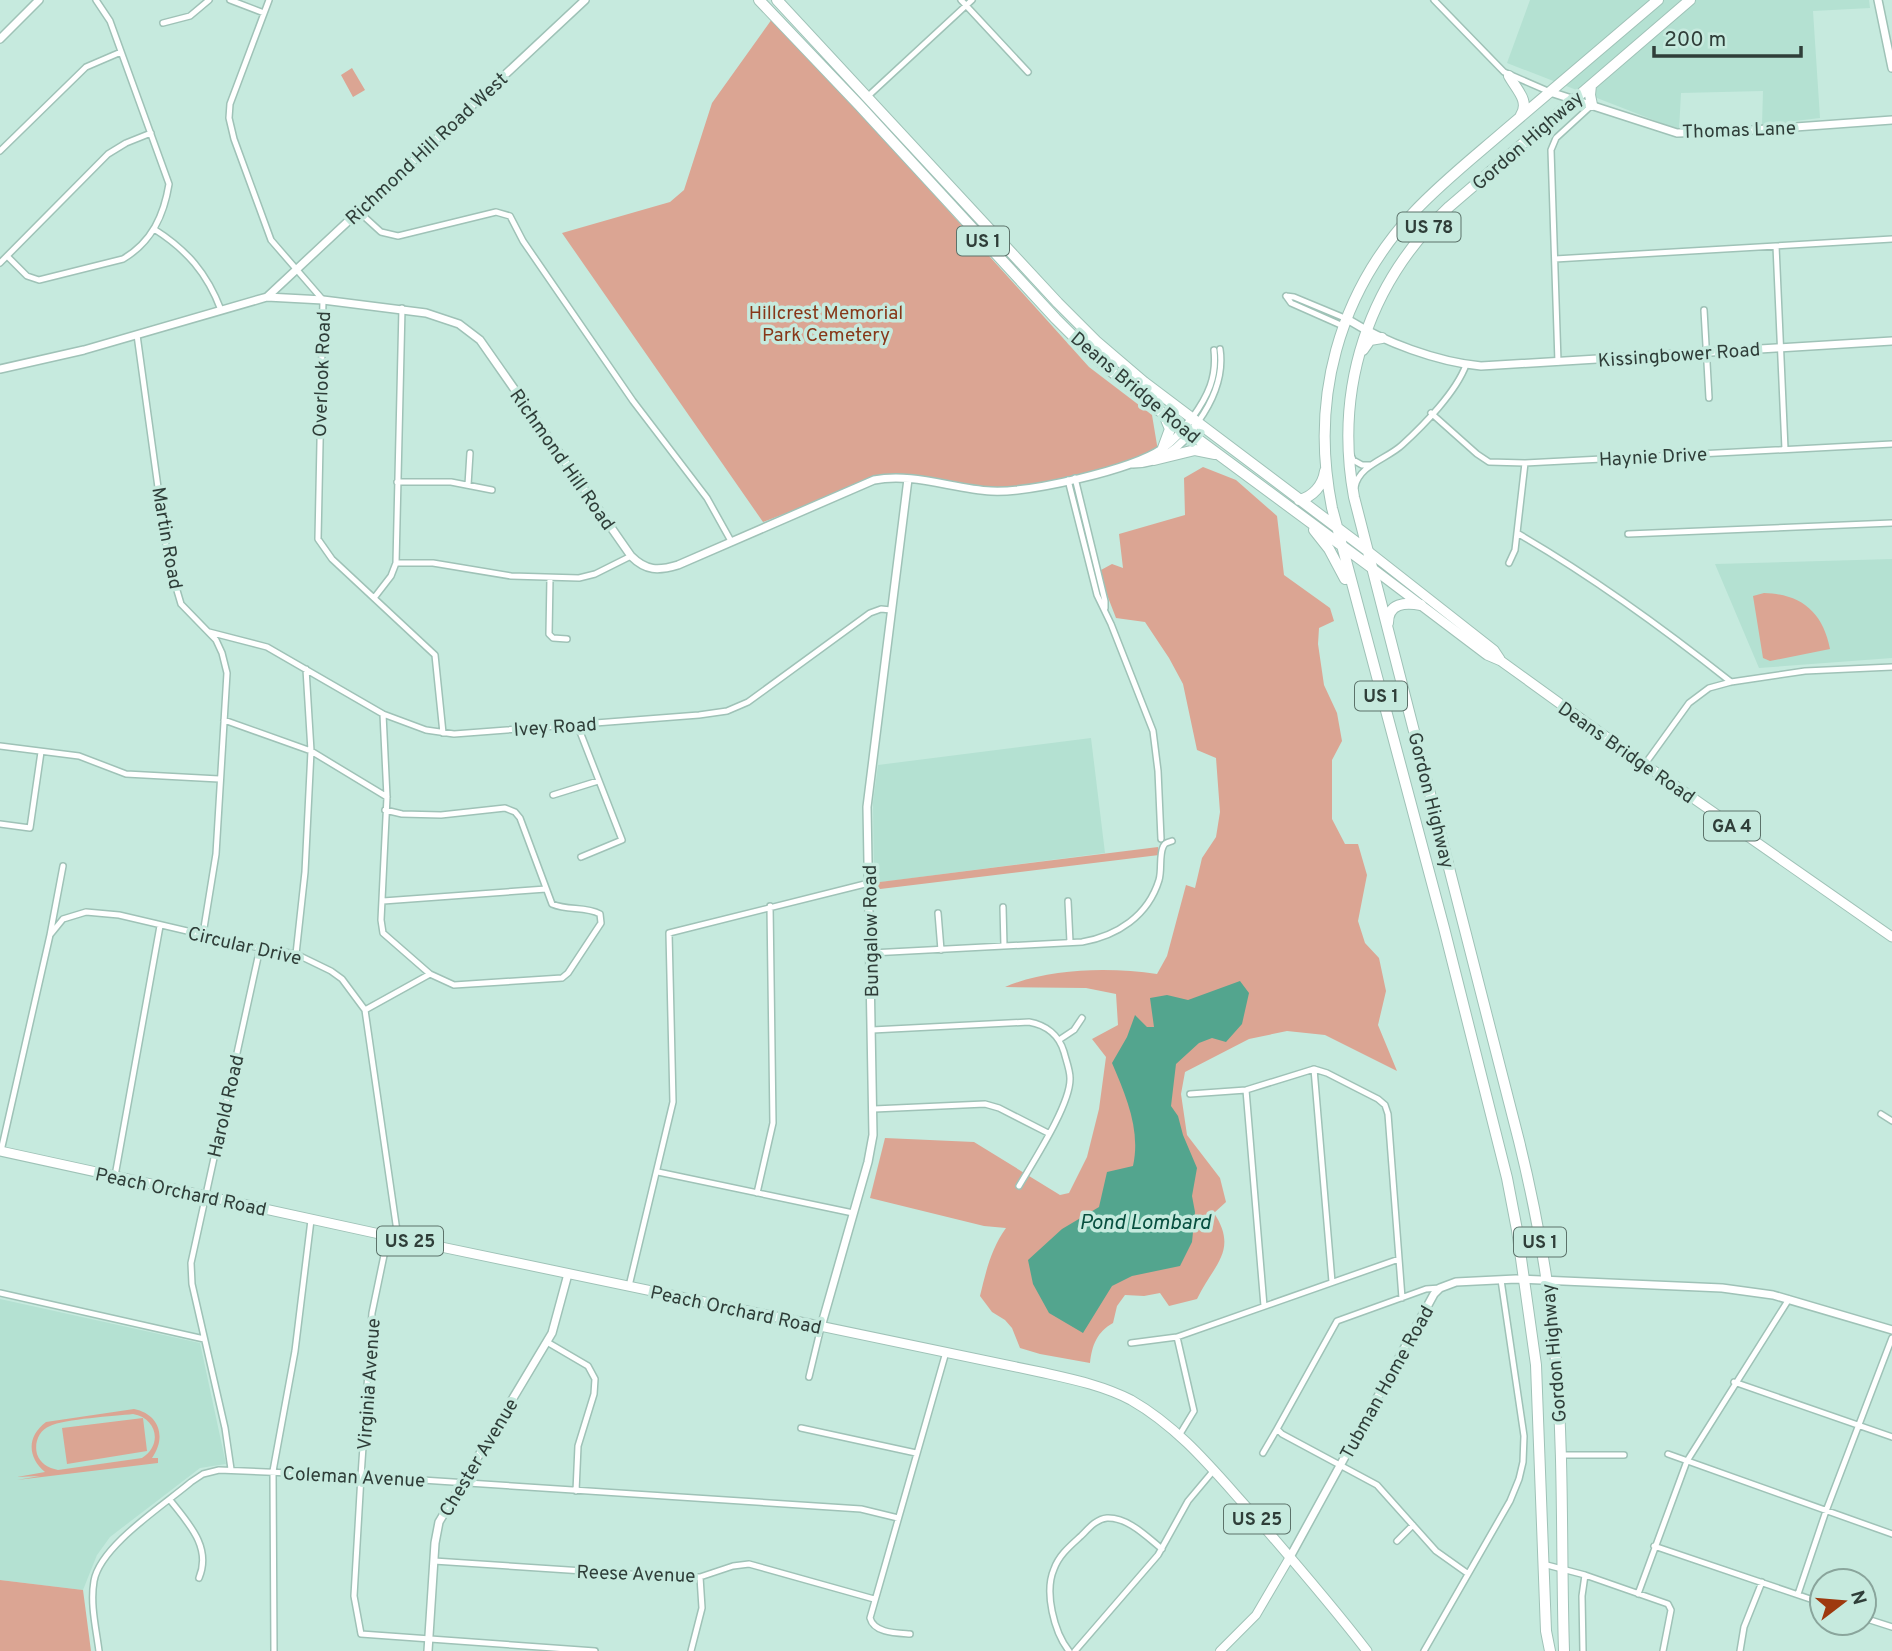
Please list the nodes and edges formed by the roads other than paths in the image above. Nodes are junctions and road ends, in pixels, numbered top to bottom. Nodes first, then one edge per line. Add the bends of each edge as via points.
1 (39, 0) edge
2 (96, 0) edge
3 (209, 0) edge
4 (230, 0) edge
5 (270, 0) edge
6 (585, 0) edge
7 (759, 0) edge
8 (777, 0) edge
9 (961, 0) edge
10 (972, 0) edge
11 (1434, 0) edge
12 (1658, 0) edge
13 (1690, 0) edge
14 (1878, 0) edge
15 (967, 5) junction
16 (264, 13) junction
17 (163, 23) dead end
18 (1889, 33) edge
19 (0, 39) edge
20 (121, 52) junction
21 (1892, 68) edge
22 (1028, 72) dead end
23 (1509, 76) junction
24 (1591, 85) junction
25 (1550, 92) junction
26 (867, 97) junction
27 (1574, 98) junction
28 (859, 105) junction
29 (1592, 105) junction
30 (1517, 120) junction
31 (1892, 120) edge
32 (150, 133) junction
33 (0, 151) edge
34 (358, 211) junction
35 (153, 229) junction
36 (1892, 239) edge
37 (1776, 246) junction
38 (7, 256) junction
39 (1555, 259) junction
40 (0, 263) edge
41 (295, 269) junction
42 (267, 297) junction
43 (323, 300) junction
44 (1293, 300) dead end
45 (402, 308) junction
46 (220, 310) junction
47 (1704, 310) dead end
48 (1345, 323) junction
49 (1366, 331) junction
50 (136, 335) junction
51 (1382, 338) junction
52 (1892, 341) edge
53 (1781, 348) junction
54 (1217, 350) dead end
55 (1706, 352) junction
56 (1558, 362) junction
57 (1466, 365) junction
58 (0, 369) edge
59 (1351, 391) junction
60 (1709, 398) dead end
61 (1157, 409) junction
62 (1431, 414) junction
63 (1195, 420) junction
64 (1187, 431) junction
65 (1348, 444) junction
66 (1892, 444) edge
67 (1163, 448) junction
68 (1785, 449) junction
69 (470, 453) dead end
70 (1225, 459) junction
71 (1154, 460) junction
72 (1525, 463) junction
73 (1129, 464) junction
74 (1325, 464) junction
75 (1371, 465) junction
76 (1071, 479) junction
77 (908, 480) junction
78 (397, 482) junction
79 (468, 485) junction
80 (492, 490) dead end
81 (1354, 497) junction
82 (1299, 500) junction
83 (1296, 512) junction
84 (1892, 523) edge
85 (1338, 529) junction
86 (1517, 533) junction
87 (1628, 534) dead end
88 (731, 541) junction
89 (1342, 546) junction
90 (1367, 551) junction
91 (631, 556) junction
92 (1509, 563) dead end
93 (396, 564) junction
94 (1372, 568) junction
95 (550, 578) junction
96 (374, 598) junction
97 (1421, 605) junction
98 (891, 611) junction
99 (1360, 618) junction
100 (209, 632) junction
101 (1388, 634) junction
102 (567, 639) dead end
103 (1501, 660) junction
104 (1892, 667) edge
105 (306, 669) junction
106 (1731, 682) junction
107 (383, 714) junction
108 (224, 720) junction
109 (577, 724) junction
110 (443, 733) junction
111 (0, 746) edge
112 (311, 751) junction
113 (41, 752) junction
114 (1644, 764) junction
115 (219, 779) junction
116 (598, 781) junction
117 (553, 795) dead end
118 (387, 797) junction
119 (385, 810) junction
120 (0, 824) edge
121 (1161, 839) dead end
122 (1172, 841) dead end
123 (581, 857) dead end
124 (63, 866) dead end
125 (869, 883) junction
126 (546, 889) junction
127 (383, 901) junction
128 (1068, 901) dead end
129 (770, 906) junction
130 (1003, 907) dead end
131 (938, 913) dead end
132 (160, 926) junction
133 (50, 934) junction
134 (203, 934) junction
135 (1892, 937) edge
136 (1070, 942) junction
137 (1004, 946) junction
138 (260, 948) junction
139 (940, 950) junction
140 (871, 953) junction
141 (296, 954) junction
142 (430, 974) junction
143 (365, 1010) junction
144 (1082, 1018) dead end
145 (872, 1030) junction
146 (1059, 1040) junction
147 (1314, 1069) junction
148 (1246, 1090) junction
149 (1190, 1094) dead end
150 (874, 1109) junction
151 (1881, 1114) dead end
152 (1892, 1121) edge
153 (1048, 1133) junction
154 (0, 1151) edge
155 (658, 1172) junction
156 (115, 1176) junction
157 (1020, 1186) dead end
158 (757, 1193) junction
159 (204, 1196) junction
160 (853, 1213) junction
161 (311, 1220) junction
162 (393, 1237) junction
163 (1399, 1259) junction
164 (568, 1274) junction
165 (1501, 1280) junction
166 (1525, 1280) junction
167 (1332, 1282) junction
168 (1547, 1282) junction
169 (629, 1286) junction
170 (1440, 1288) junction
171 (0, 1293) edge
172 (1402, 1298) junction
173 (1788, 1299) junction
174 (1264, 1306) junction
175 (821, 1327) junction
176 (1892, 1330) edge
177 (1177, 1336) junction
178 (1892, 1338) edge
179 (204, 1339) junction
180 (547, 1342) junction
181 (1131, 1343) dead end
182 (946, 1352) junction
183 (809, 1377) dead end
184 (1734, 1382) junction
185 (1860, 1426) junction
186 (801, 1428) dead end
187 (1277, 1429) junction
188 (1180, 1434) junction
189 (1539, 1435) junction
190 (1524, 1436) junction
191 (1892, 1437) edge
192 (916, 1453) junction
193 (1262, 1453) dead end
194 (1668, 1454) dead end
195 (1560, 1455) junction
196 (1624, 1455) dead end
197 (1687, 1461) junction
198 (1340, 1464) junction
199 (231, 1469) junction
200 (1213, 1470) junction
201 (273, 1471) junction
202 (361, 1476) junction
203 (463, 1482) junction
204 (576, 1491) junction
205 (170, 1500) junction
206 (1826, 1511) junction
207 (898, 1518) junction
208 (1413, 1525) junction
209 (1892, 1534) edge
210 (1397, 1541) dead end
211 (1654, 1546) junction
212 (1162, 1549) junction
213 (1290, 1557) junction
214 (434, 1561) junction
215 (1543, 1564) junction
216 (1563, 1569) junction
217 (1467, 1573) junction
218 (1585, 1575) junction
219 (699, 1577) junction
220 (199, 1578) dead end
221 (1762, 1582) junction
222 (1638, 1594) junction
223 (1798, 1594) junction
224 (1808, 1598) edge
225 (874, 1599) junction
226 (910, 1634) dead end
227 (429, 1640) junction
228 (1225, 1649) edge
229 (99, 1651) edge
230 (274, 1651) edge
231 (428, 1651) edge
232 (595, 1651) edge
233 (691, 1651) edge
234 (1069, 1651) edge
235 (1075, 1651) edge
236 (1367, 1651) edge
237 (1424, 1651) edge
238 (1548, 1651) edge
239 (1564, 1651) edge
240 (1583, 1651) edge
241 (1663, 1651) edge
242 (1740, 1651) edge

1 - 19 street
2 - 20 street
3 - 17 street via 190,16
4 - 16 street
5 - 16 street, Overlook Road
6 - 34 street, Richmond Hill Road West
7 - 28 highway, Deans Bridge Road / US 1
8 - 26 highway, Deans Bridge Road / US 1
9 - 15 street
10 - 15 street
11 - 23 street
12 - 25 highway, Gordon Highway / US 78
13 - 24 highway, Gordon Highway / US 78
14 - 18 street
15 - 22 street
15 - 26 street
16 - 41 street, Overlook Road via 229,118 271,240
18 - 21 street
20 - 32 street
20 - 33 street via 86,67
23 - 25 street
23 - 30 highway via 1525,106
24 - 27 highway, Gordon Highway / US 78
24 - 29 highway
25 - 27 street, Thomas Lane
25 - 30 highway, Gordon Highway / US 78
26 - 28 street
26 - 63 highway, Deans Bridge Road / US 1 via 1083,329
27 - 29 street, Thomas Lane
27 - 49 highway, Gordon Highway / US 78 via 1418,238 1388,282
28 - 61 highway, Deans Bridge Road / US 1 via 1056,319
29 - 31 street, Thomas Lane via 1677,133
29 - 39 street via 1556,138 1550,150
30 - 48 highway, Gordon Highway / US 78 via 1405,222 1374,265
32 - 35 street via 169,184 165,208
32 - 38 street via 108,154
34 - 41 street, Richmond Hill Road West
34 - 88 street via 391,236 500,212 510,216 633,401 707,498
35 - 38 street via 123,258 39,281
35 - 46 street via 195,262 212,286
36 - 37 street
37 - 39 street
37 - 53 street
38 - 40 street
39 - 56 street
41 - 42 street, Richmond Hill Road West
41 - 43 street, Overlook Road
42 - 43 street, Richmond Hill Road
42 - 46 street, Richmond Hill Road
43 - 45 street, Richmond Hill Road
43 - 96 street, Overlook Road via 318,539 332,559
44 - 48 street, Kissingbower Road
45 - 78 street
45 - 91 street, Richmond Hill Road via 450,320 475,335
46 - 50 street, Richmond Hill Road
47 - 55 street
48 - 49 street, Kissingbower Road
48 - 74 highway, Gordon Highway / US 78 via 1326,401
49 - 51 street, Kissingbower Road
49 - 59 highway, Gordon Highway / US 78
50 - 58 street, Richmond Hill Road
50 - 100 street, Martin Road via 168,560 181,604
51 - 57 street, Kissingbower Road
51 - 59 highway via 1370,340 1366,346
52 - 53 street, Kissingbower Road
53 - 55 street, Kissingbower Road
53 - 68 street
54 - 63 street via 1215,375
55 - 56 street, Kissingbower Road
55 - 60 street
56 - 57 street, Kissingbower Road
57 - 62 street via 1461,379
59 - 65 highway, Gordon Highway / US 78
61 - 64 highway, Deans Bridge Road / US 1
61 - 67 highway via 1170,425
62 - 72 street, Haynie Drive via 1489,462
62 - 75 street via 1401,446
63 - 64 street
63 - 82 highway, Deans Bridge Road / US 1
64 - 67 street
64 - 70 highway, Deans Bridge Road / US 1
64 - 71 street via 1178,446
65 - 75 street via 1353,460
65 - 81 highway, Gordon Highway / US 78
66 - 68 street, Haynie Drive
67 - 73 street
68 - 72 street, Haynie Drive
69 - 79 street
70 - 71 highway via 1195,450
70 - 83 highway, Deans Bridge Road / US 1
71 - 73 street
72 - 86 street
73 - 76 street
74 - 82 highway via 1322,482 1309,497
74 - 85 highway, Gordon Highway / US 78
75 - 81 street via 1355,483
76 - 77 street via 1005,491
76 - 121 street via 1105,608 1153,731
77 - 88 street via 874,480
77 - 98 street, Bungalow Road
78 - 79 street
78 - 93 street
79 - 80 street
81 - 90 highway, Gordon Highway / US 78
82 - 85 highway, Deans Bridge Road / US 1
83 - 89 highway, Deans Bridge Road / GA 4
83 - 99 highway, US 1 via 1337,562
84 - 87 street
85 - 89 highway, Gordon Highway / US 78
85 - 90 highway, Deans Bridge Road / US 1
86 - 92 street
86 - 106 street via 1575,567
88 - 91 street via 657,570
89 - 94 highway, Deans Bridge Road / GA 4
89 - 99 highway, Gordon Highway / US 78
90 - 94 highway, Gordon Highway / US 1
90 - 103 main road, Deans Bridge Road / GA 4
91 - 95 street via 589,576
93 - 95 street via 433,563
93 - 96 street
94 - 97 main road, Deans Bridge Road / GA 4
94 - 101 highway, Gordon Highway / US 1
95 - 102 street via 549,635
96 - 110 street, Overlook Road via 435,654
97 - 101 highway via 1403,603 1393,608 1387,618
97 - 103 main road, Deans Bridge Road / GA 4 via 1487,655
98 - 109 street, Ivey Road via 870,613 731,710
98 - 125 street, Bungalow Road via 869,779
99 - 166 highway, Gordon Highway / US 1 via 1507,1178
100 - 105 street, Ivey Road via 267,647
100 - 108 street, Martin Road via 226,663
101 - 168 highway, Gordon Highway / US 1 via 1522,1154
103 - 114 main road, Deans Bridge Road / GA 4
104 - 106 street via 1805,671
105 - 107 street, Ivey Road
105 - 112 street
106 - 114 street via 1709,688 1689,703
107 - 110 street, Ivey Road
107 - 118 street
108 - 112 street
108 - 115 street, Martin Road
109 - 110 street, Ivey Road
109 - 116 street
111 - 113 street
112 - 118 street
112 - 141 street
113 - 115 street via 79,756 126,774
113 - 120 street via 30,828
114 - 135 main road, Deans Bridge Road / GA 4
115 - 134 street, Martin Road via 216,854
116 - 117 street
116 - 123 street via 622,840
118 - 119 street
119 - 126 street via 441,815 505,808 515,812
119 - 127 street
122 - 136 street via 1163,847 1160,879 1138,916 1108,936
124 - 133 street
125 - 129 street
125 - 140 street, Bungalow Road
126 - 127 street
126 - 142 street via 552,904 600,914 601,923 562,978 454,985
127 - 142 street via 383,933
128 - 136 street
129 - 155 street via 669,933 673,1102
129 - 158 street via 773,1123
130 - 137 street
131 - 139 street
132 - 133 street, Circular Drive via 86,912 64,919
132 - 134 street, Circular Drive
132 - 156 street
133 - 154 street
134 - 138 street, Circular Drive
136 - 137 street
137 - 139 street
138 - 141 street, Circular Drive
138 - 159 street, Harold Road
139 - 140 street
140 - 145 street, Bungalow Road
141 - 143 street, Circular Drive via 342,979
142 - 143 street
143 - 162 street, Circular Drive
144 - 146 street
145 - 146 street via 1029,1022 1046,1028
145 - 150 street, Bungalow Road
146 - 153 street via 1070,1083
147 - 148 street
147 - 163 street via 1382,1102 1388,1114
147 - 167 street
148 - 149 street
148 - 174 street
150 - 153 street via 985,1104
150 - 160 street, Bungalow Road via 872,1146
151 - 152 street
153 - 157 street
154 - 156 main road, Peach Orchard Road / US 25
155 - 158 street
155 - 169 street
156 - 159 main road, Peach Orchard Road / US 25
158 - 160 street
159 - 161 main road, Peach Orchard Road / US 25
159 - 179 street, Harold Road via 191,1273
160 - 175 street, Bungalow Road
161 - 162 main road, Peach Orchard Road / US 25
161 - 201 street via 295,1351
162 - 164 main road, Peach Orchard Road / US 25
162 - 202 street, Virginia Avenue via 372,1313
163 - 167 street
163 - 172 street
164 - 169 main road, Peach Orchard Road / US 25
164 - 180 street, Chester Avenue
165 - 166 street, Tubman Home Road
165 - 170 street, Tubman Home Road via 1456,1282
165 - 190 street
166 - 168 street, Tubman Home Road
166 - 189 highway, Gordon Highway / US 1
167 - 174 street
168 - 173 street, Tubman Home Road via 1722,1288
168 - 195 highway, Gordon Highway / US 1
169 - 175 main road, Peach Orchard Road / US 25
170 - 172 street
170 - 198 street, Tubman Home Road
171 - 179 street
172 - 187 street via 1337,1321
173 - 176 street, Tubman Home Road
173 - 184 street
174 - 177 street
175 - 182 main road, Peach Orchard Road / US 25
175 - 183 street, Bungalow Road
177 - 181 street
177 - 188 street via 1194,1411
178 - 185 street
179 - 199 street, Harold Road
180 - 203 street, Chester Avenue
180 - 204 street via 588,1366 595,1379 578,1446
182 - 188 main road, Peach Orchard Road / US 25 via 1115,1392
182 - 192 street
184 - 185 street
184 - 197 street
185 - 191 street
185 - 206 street
186 - 192 street
187 - 193 street
187 - 198 street
188 - 200 main road, Peach Orchard Road / US 25
189 - 190 street
189 - 215 highway, Gordon Highway / US 1
190 - 217 street via 1516,1489
192 - 207 street
194 - 197 street
195 - 196 street
195 - 216 highway, Gordon Highway / US 1
197 - 206 street
197 - 211 street
198 - 208 street via 1377,1485
198 - 213 street, Tubman Home Road
199 - 201 street, Coleman Avenue
199 - 205 street, Coleman Avenue via 203,1474
200 - 212 street via 1188,1501
200 - 213 main road, Peach Orchard Road / US 25
201 - 202 street, Coleman Avenue
201 - 230 street
202 - 203 street, Coleman Avenue
202 - 227 street, Virginia Avenue via 354,1596 361,1633
203 - 204 street, Coleman Avenue
203 - 214 street, Chester Avenue via 439,1522
204 - 207 street, Coleman Avenue via 861,1509
205 - 220 street via 199,1542 204,1566
205 - 229 street, Coleman Avenue via 110,1550 97,1569 92,1590
206 - 209 street
206 - 223 street
207 - 225 street
208 - 210 street
208 - 217 street via 1436,1552
211 - 221 street
211 - 222 street
212 - 234 street via 1130,1525 1106,1518 1095,1522 1066,1550 1053,1570 1051,1590 1059,1634
212 - 235 street
213 - 228 main road, Tubman Home Road via 1256,1615
213 - 236 main road, Peach Orchard Road / US 25
214 - 219 street, Reese Avenue
214 - 227 street, Chester Avenue
215 - 216 street
215 - 238 highway, Gordon Highway / US 1
216 - 218 street
216 - 239 highway, Gordon Highway / US 1
217 - 237 street
218 - 222 street
218 - 240 street
219 - 225 street, Reese Avenue via 749,1564
219 - 233 street via 702,1608
221 - 223 street
221 - 242 street
222 - 241 street via 1670,1608
223 - 224 street
225 - 226 street via 872,1625
227 - 231 street, Chester Avenue
227 - 232 street, Virginia Avenue

